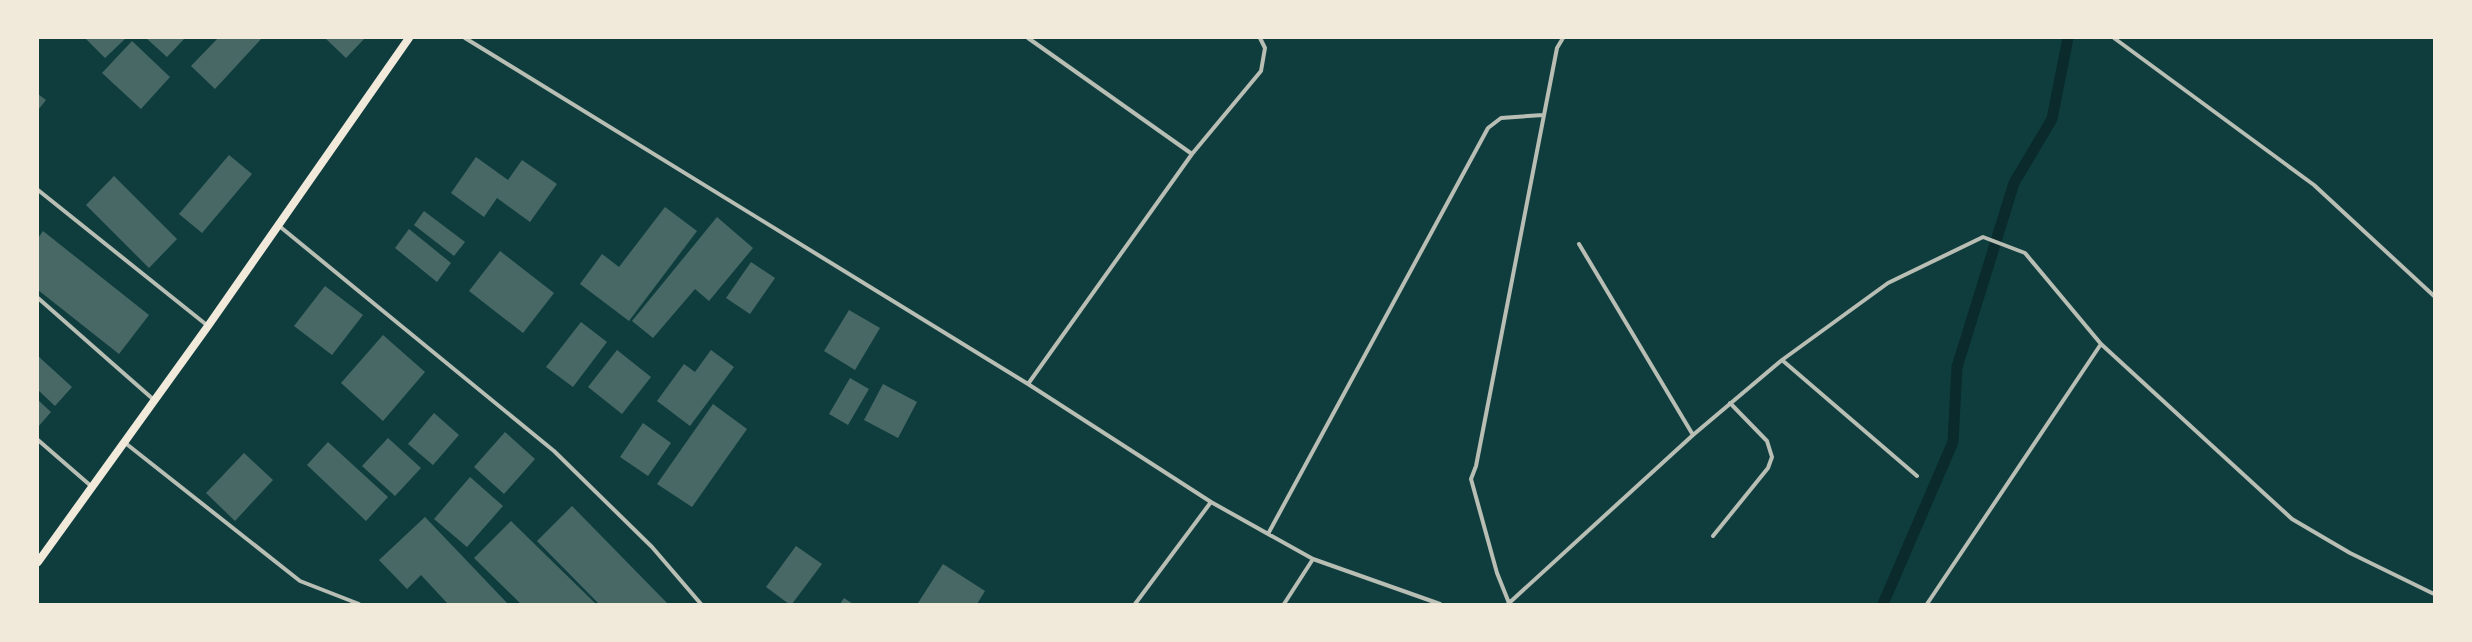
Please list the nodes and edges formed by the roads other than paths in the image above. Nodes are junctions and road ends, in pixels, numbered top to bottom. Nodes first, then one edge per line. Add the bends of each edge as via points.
1 (409, 38) edge
2 (465, 38) edge
3 (1028, 38) edge
4 (1260, 38) edge
5 (1563, 38) edge
6 (2115, 39) edge
7 (1543, 115) junction
8 (1192, 154) junction
9 (38, 190) edge
10 (277, 224) junction
11 (1579, 244) dead end
12 (2434, 296) edge
13 (38, 298) edge
14 (208, 326) junction
15 (2101, 344) junction
16 (1782, 360) junction
17 (1028, 384) junction
18 (154, 400) junction
19 (1730, 403) junction
20 (1693, 435) junction
21 (38, 440) edge
22 (124, 441) junction
23 (1918, 476) dead end
24 (91, 486) junction
25 (1210, 502) junction
26 (1268, 534) junction
27 (1713, 536) dead end
28 (1313, 559) junction
29 (38, 562) edge
30 (2434, 594) edge
31 (1508, 603) edge
32 (359, 604) edge
33 (701, 604) edge
34 (1136, 604) edge
35 (1284, 604) edge
36 (1440, 604) edge
37 (1927, 604) edge

1 - 10 main road
2 - 17 street
3 - 8 street
4 - 8 street via 1265,48 1261,71
5 - 7 street via 1557,48
6 - 12 street via 2314,185
7 - 26 street via 1502,118 1488,128
7 - 31 street via 1476,466 1471,479
8 - 17 street
9 - 14 street
10 - 14 main road
10 - 33 street via 554,451 652,547
11 - 20 street
13 - 18 street
14 - 18 main road
15 - 16 street via 2026,253 1983,237 1888,283
15 - 30 street via 2292,519 2350,553
15 - 37 street
16 - 19 street
16 - 23 street
17 - 25 street
18 - 22 main road
19 - 20 street
19 - 27 street via 1767,442 1772,457 1768,468
20 - 31 street
21 - 24 street
22 - 24 main road
22 - 32 street via 300,581
24 - 29 main road
25 - 26 street
25 - 34 street
26 - 28 street
28 - 35 street
28 - 36 street

